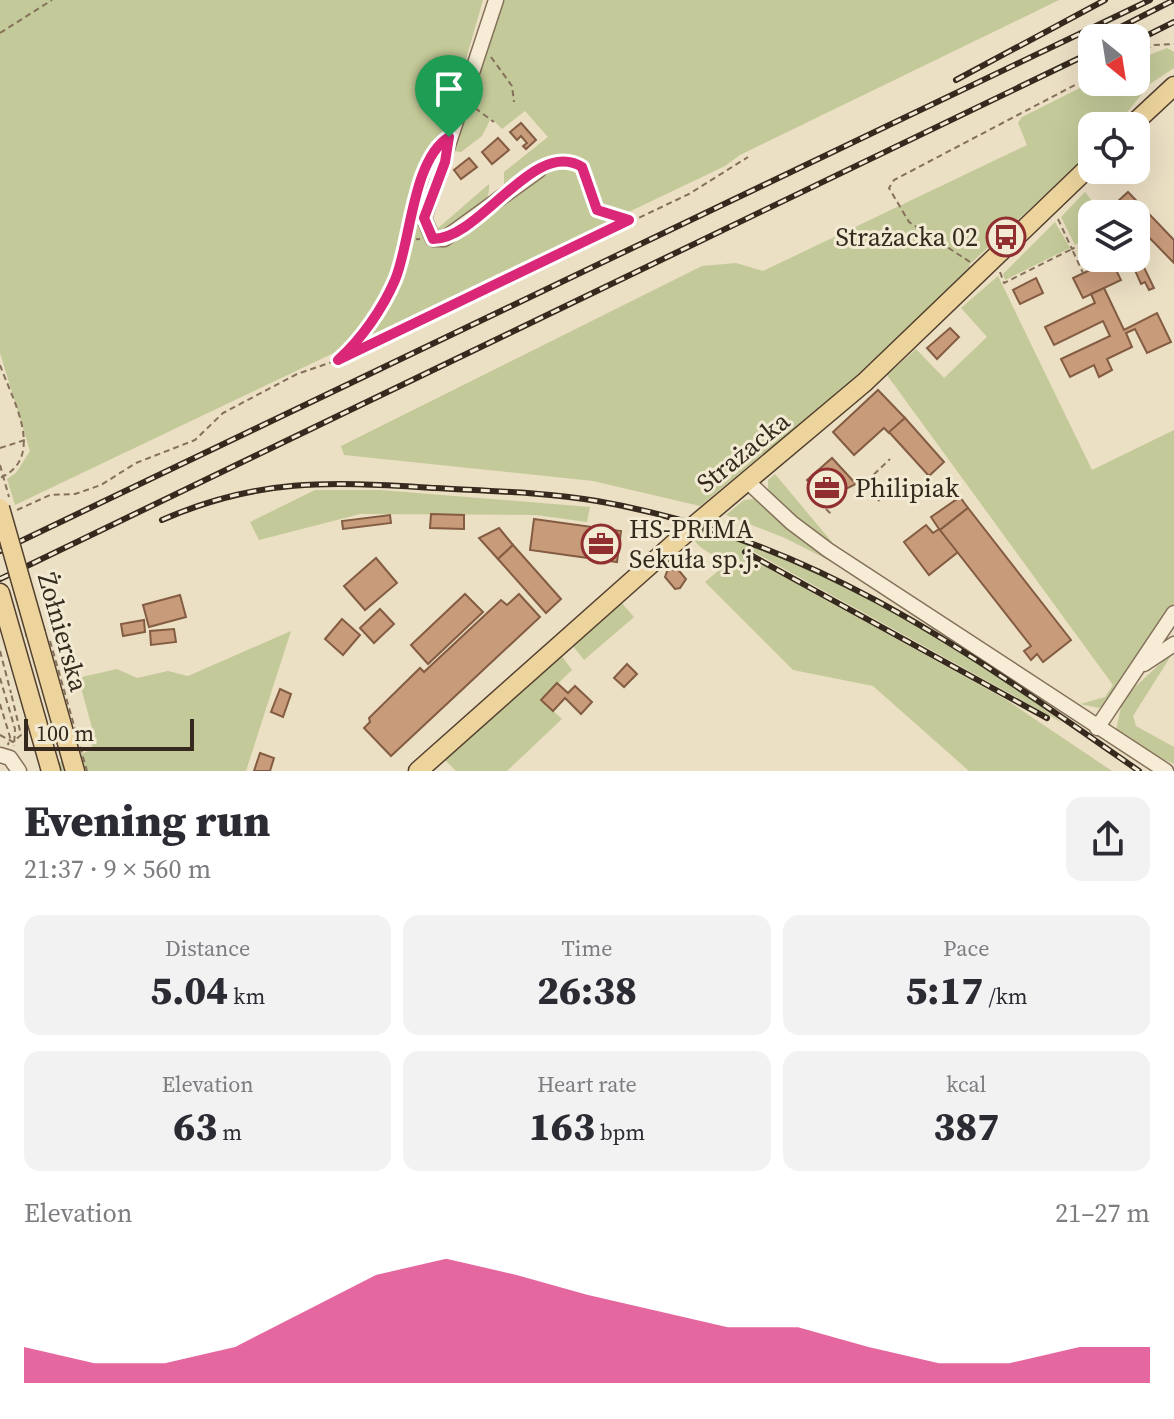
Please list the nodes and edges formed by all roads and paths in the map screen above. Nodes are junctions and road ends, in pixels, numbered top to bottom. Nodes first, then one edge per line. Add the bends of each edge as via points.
1 (52, 0) edge
2 (496, 0) edge
3 (0, 33) edge
4 (1174, 44) edge
5 (482, 47) junction
6 (1150, 47) edge
7 (1078, 83) edge
8 (1174, 86) edge
9 (514, 102) dead end
10 (463, 103) junction
11 (1146, 112) edge
12 (494, 122) dead end
13 (748, 157) dead end
14 (539, 170) joint
15 (1078, 179) edge
16 (413, 209) dead end
17 (1062, 211) dead end
18 (629, 220) junction
19 (1078, 246) edge
20 (1072, 249) junction
21 (1083, 273) dead end
22 (983, 278) junction
23 (338, 360) junction
24 (0, 365) edge
25 (25, 440) junction
26 (0, 448) edge
27 (890, 459) dead end
28 (0, 478) edge
29 (748, 482) junction
30 (878, 501) dead end
31 (9, 509) edge
32 (826, 509) dead end
33 (832, 515) dead end
34 (0, 593) edge
35 (1174, 613) edge
36 (1174, 644) edge
37 (7, 647) edge
38 (1136, 669) junction
39 (0, 678) edge
40 (0, 704) edge
41 (8, 728) dead end
42 (1097, 728) junction
43 (0, 735) edge
44 (5, 757) edge
45 (19, 771) edge
46 (51, 771) edge
47 (75, 771) edge
48 (418, 771) edge
49 (1166, 771) edge

1 - 3 path
2 - 5 street
4 - 6 path
5 - 9 path via 512,86
5 - 10 street
7 - 22 path via 894,180 889,188 909,222
8 - 11 main road
10 - 12 path
10 - 14 street via 424,218 433,239 444,239 469,223
13 - 18 path via 689,194
14 - 18 path via 572,161 588,176 597,210
15 - 22 main road, Strażacka
16 - 23 path via 395,280 354,346
17 - 20 path via 1056,216
18 - 23 path
19 - 20 path
20 - 21 path
20 - 22 path via 1004,283
22 - 29 main road, Strażacka
23 - 31 path via 297,374 223,413 195,440 136,463 101,485
24 - 25 path
25 - 26 path
25 - 28 path via 18,465
27 - 30 path via 865,483 882,497
29 - 42 street via 792,523 868,568
29 - 48 main road, Strażacka
31 - 47 main road, Żołnierska, bridge via 36,634
32 - 33 path
34 - 37 main road, Żołnierska
35 - 38 street
36 - 38 street
37 - 43 path, bridge via 21,731 13,742
37 - 46 main road, Żołnierska
38 - 42 street
39 - 44 path via 16,738
40 - 41 path
42 - 49 street
44 - 45 street

